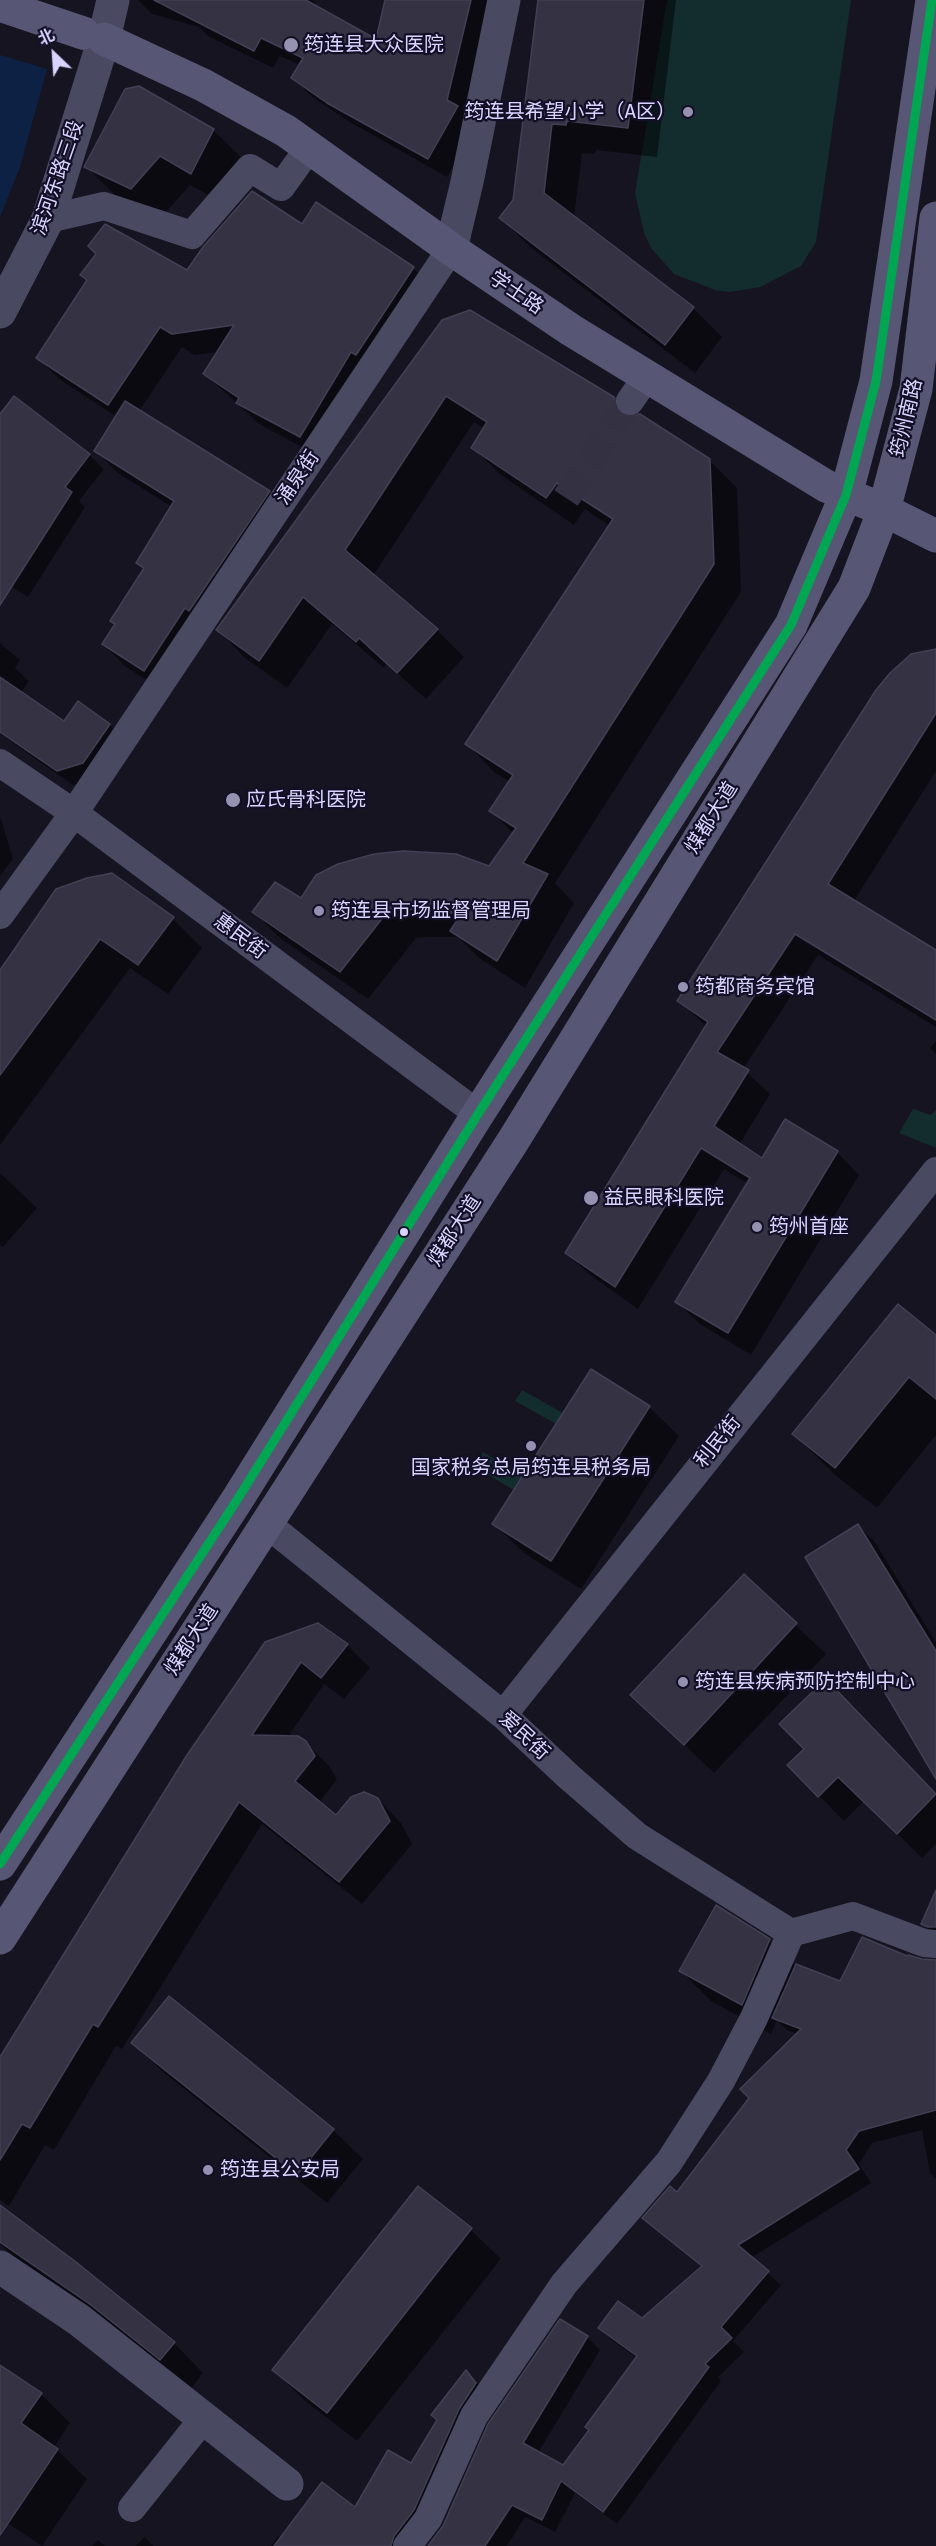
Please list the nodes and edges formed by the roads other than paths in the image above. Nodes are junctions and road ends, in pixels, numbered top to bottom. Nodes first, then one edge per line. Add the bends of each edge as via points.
1 (113, 0) edge
2 (504, 0) edge
3 (932, 0) edge
4 (0, 5) edge
5 (93, 36) junction
6 (309, 148) junction
7 (936, 218) edge
8 (48, 219) junction
9 (451, 249) junction
10 (0, 312) edge
11 (846, 495) junction
12 (884, 510) junction
13 (936, 536) edge
14 (0, 763) edge
15 (74, 813) junction
16 (0, 915) edge
17 (478, 1114) junction
18 (936, 1171) edge
19 (237, 1500) junction
20 (267, 1524) junction
21 (503, 1715) junction
22 (0, 1864) edge
23 (790, 1933) junction
24 (0, 1938) edge
25 (936, 1944) edge
26 (0, 2267) edge
27 (203, 2419) junction
28 (287, 2484) dead end
29 (132, 2508) dead end
30 (407, 2546) edge

1 - 5 street, 滨河东路三段
2 - 9 street, 涌泉街
3 - 11 main road, 筠州南路 via 876,381
4 - 5 main road, 学士路
5 - 6 main road, 学士路 via 203,85
5 - 8 street, 滨河东路三段
6 - 8 street via 281,187 249,168 192,235 104,206
6 - 9 main road, 学士路
7 - 12 main road, 筠州南路 via 916,389
8 - 10 street, 滨河东路三段
9 - 11 main road, 学士路 via 571,330 639,388
9 - 15 street, 涌泉街
11 - 12 main road, 学士路
11 - 17 main road, 煤都大道 via 791,625
12 - 13 main road, 学士路
12 - 20 main road, 煤都大道 via 849,596 513,1141
14 - 15 street, 惠民街
15 - 16 street, 涌泉街
15 - 17 street, 惠民街
17 - 19 main road, 煤都大道
18 - 21 street, 利民街
19 - 20 main road
19 - 22 main road, 煤都大道
20 - 21 street, 爱民街
20 - 24 main road, 煤都大道
21 - 23 street, 爱民街 via 637,1836
23 - 25 street via 853,1916
23 - 30 street via 721,2081 669,2162 564,2284 474,2416 428,2519
26 - 27 street via 80,2320
27 - 28 street
27 - 29 street

